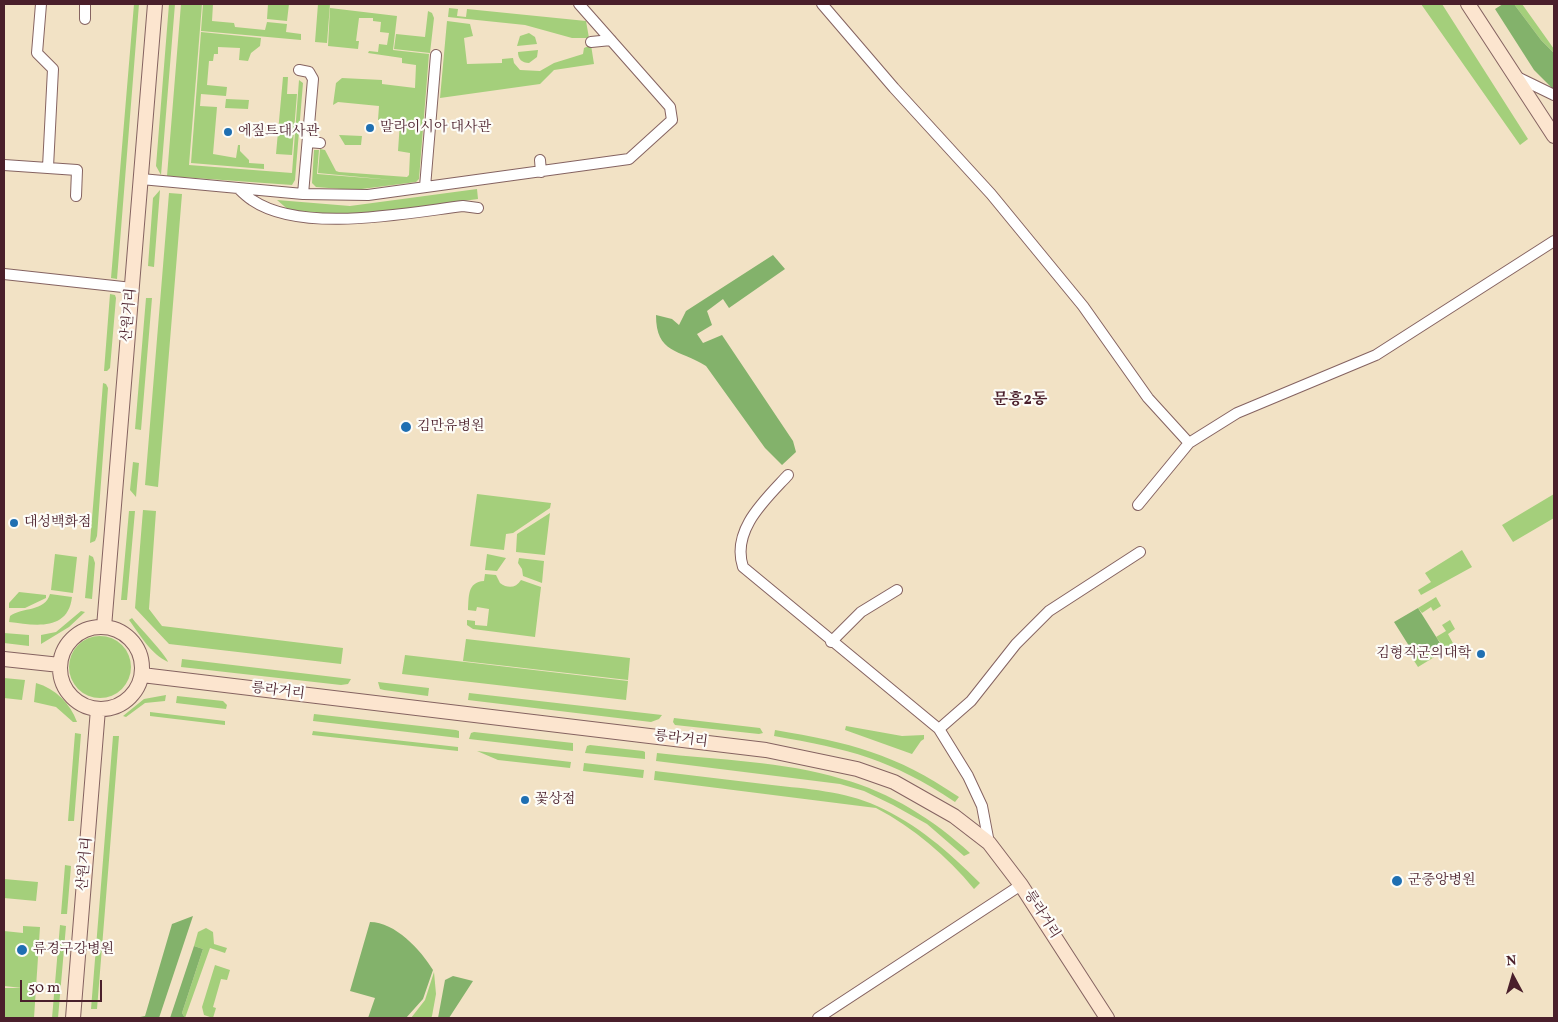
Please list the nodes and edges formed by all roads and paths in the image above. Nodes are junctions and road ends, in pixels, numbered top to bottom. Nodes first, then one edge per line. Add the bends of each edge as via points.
1 (41, 4) edge
2 (85, 4) edge
3 (155, 4) edge
4 (579, 4) edge
5 (822, 4) edge
6 (1468, 4) edge
7 (85, 19) dead end
8 (611, 40) junction
9 (591, 42) dead end
10 (436, 55) dead end
11 (299, 70) dead end
12 (1517, 77) junction
13 (1554, 95) edge
14 (1554, 136) edge
15 (308, 142) junction
16 (320, 143) dead end
17 (540, 160) dead end
18 (4, 165) edge
19 (48, 167) junction
20 (541, 172) junction
21 (141, 179) junction
22 (424, 187) junction
23 (238, 188) junction
24 (303, 194) junction
25 (76, 196) dead end
26 (478, 208) dead end
27 (1554, 241) edge
28 (4, 274) edge
29 (132, 288) junction
30 (1189, 443) junction
31 (788, 475) dead end
32 (1138, 505) dead end
33 (1140, 552) dead end
34 (898, 590) dead end
35 (104, 627) junction
36 (832, 642) junction
37 (4, 659) edge
38 (60, 665) junction
39 (142, 675) junction
40 (98, 709) junction
41 (939, 729) junction
42 (988, 843) junction
43 (1021, 885) junction
44 (73, 1018) edge
45 (818, 1018) edge
46 (1107, 1018) edge

1 - 19 street via 37,53 53,69
2 - 7 street
3 - 21 main road, 산원거리
4 - 8 street
5 - 30 street via 991,194 1083,306 1148,398
6 - 12 main road
8 - 9 street
8 - 20 street via 670,108 672,120 629,159
10 - 22 street
11 - 15 street via 308,72 313,79
12 - 13 street
12 - 14 main road
15 - 16 street
15 - 24 street
17 - 20 street
18 - 19 street
19 - 25 street via 77,170
20 - 22 street
21 - 23 street
21 - 29 main road, 산원거리
22 - 24 street via 352,196
23 - 24 street
23 - 26 street via 253,201 298,215 352,219 463,206
27 - 30 street via 1376,354 1238,413
28 - 29 street
29 - 35 main road, 산원거리
30 - 32 street
31 - 36 street via 759,506 746,527 739,553 744,567
33 - 41 street via 1049,611 1016,644 971,701
34 - 36 street via 861,612
35 - 38 main road via 87,629 76,635 62,654
35 - 39 main road via 124,634 134,643 141,655
36 - 41 street
37 - 38 main road
38 - 40 main road via 66,691 75,701
39 - 40 main road via 134,693 125,702 113,708
39 - 42 main road, 릉라거리 via 766,750 824,760 894,782 954,816
40 - 44 main road, 산원거리
41 - 42 street via 982,806
42 - 43 main road, 릉라거리
43 - 45 street
43 - 46 main road, 릉라거리

